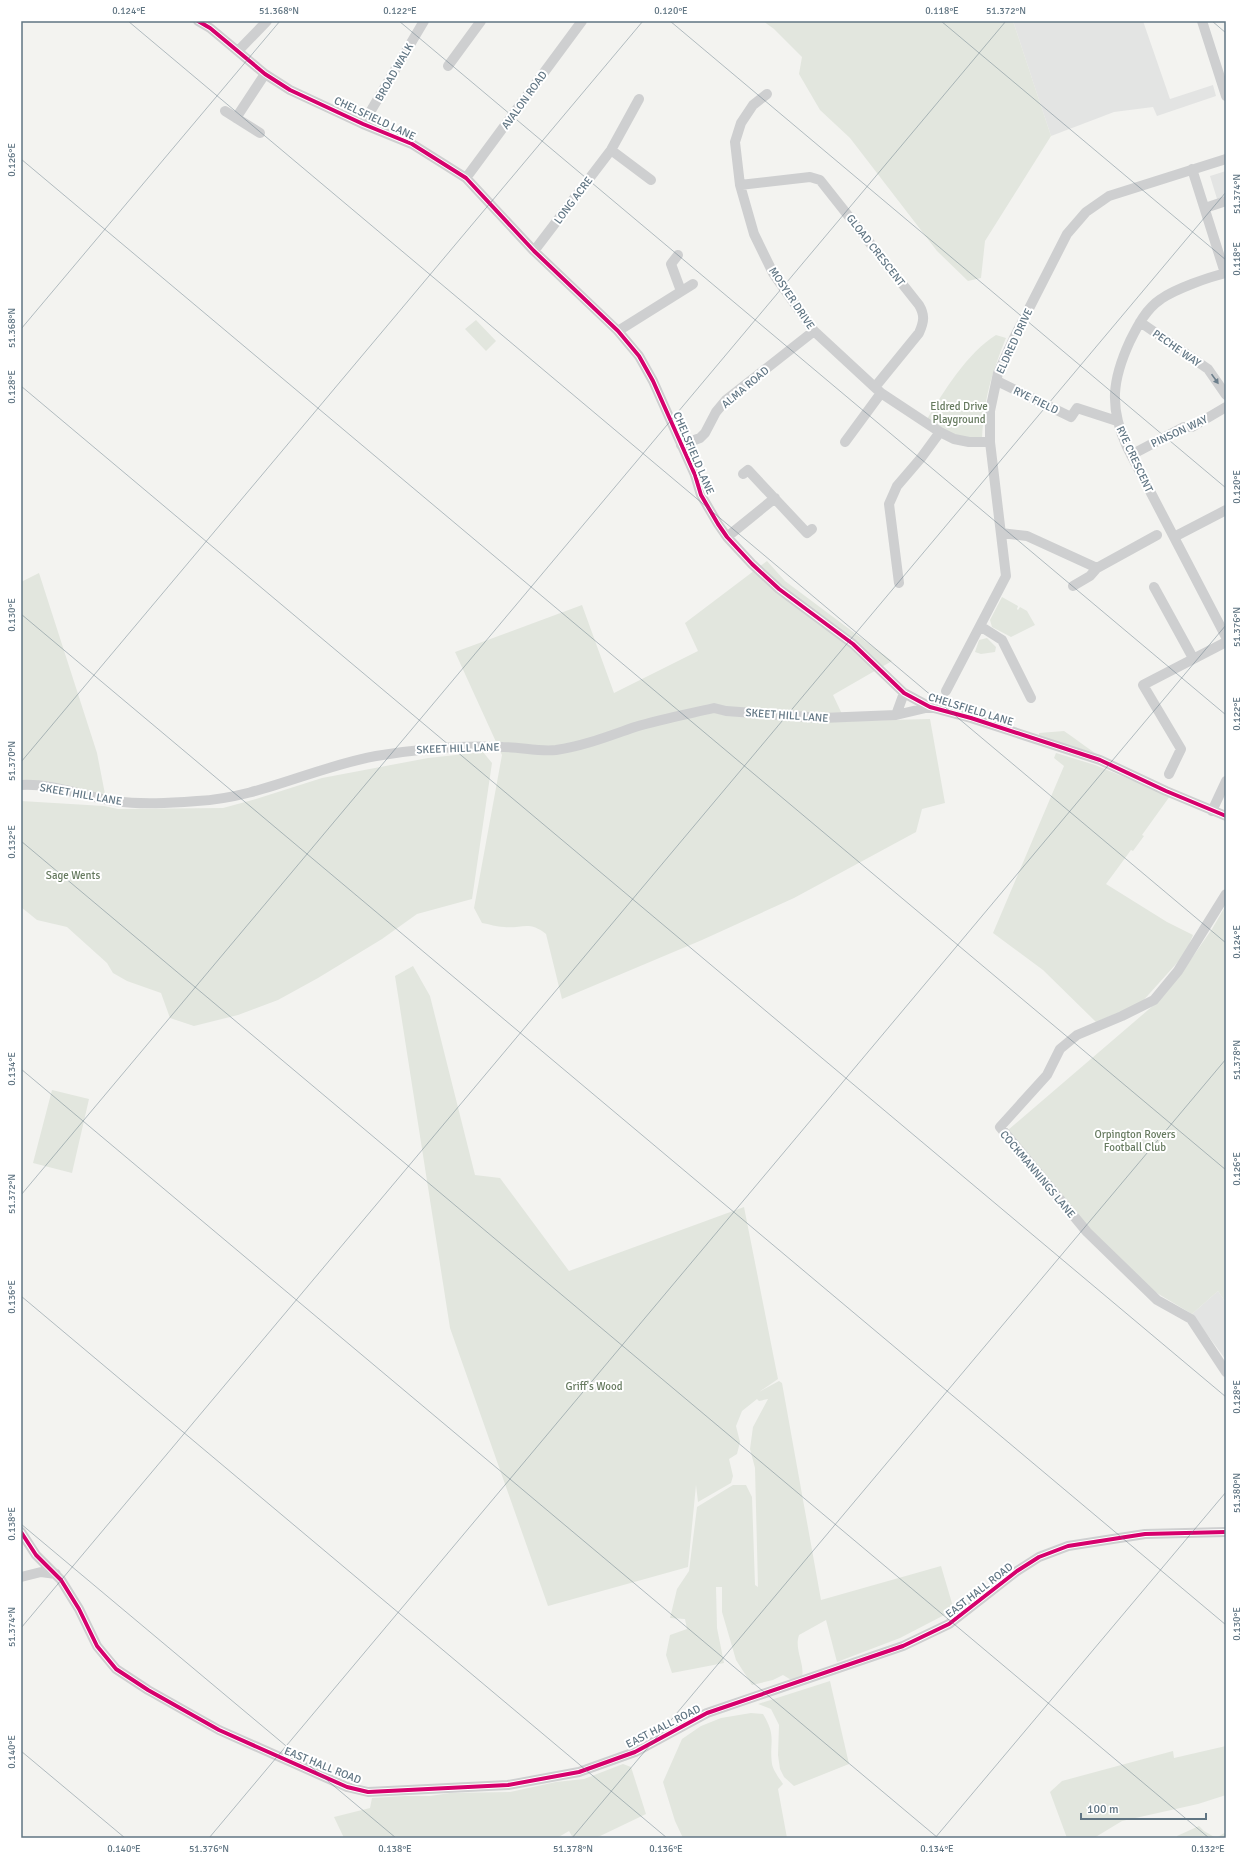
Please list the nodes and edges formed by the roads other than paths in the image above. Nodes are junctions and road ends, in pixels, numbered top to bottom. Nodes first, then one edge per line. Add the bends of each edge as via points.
1 (198, 21) edge
2 (267, 21) edge
3 (424, 21) edge
4 (481, 21) edge
5 (582, 21) edge
6 (1202, 21) edge
7 (238, 51) junction
8 (448, 66) dead end
9 (265, 74) junction
10 (767, 94) dead end
11 (1226, 96) edge
12 (639, 99) dead end
13 (225, 111) dead end
14 (236, 118) junction
15 (363, 124) junction
16 (260, 133) dead end
17 (611, 150) junction
18 (1226, 159) edge
19 (1192, 169) junction
20 (466, 178) junction
21 (651, 180) dead end
22 (740, 185) junction
23 (1226, 201) edge
24 (1205, 208) junction
25 (534, 251) junction
26 (678, 255) dead end
27 (1226, 273) edge
28 (693, 284) dead end
29 (681, 291) junction
30 (1140, 322) junction
31 (618, 331) junction
32 (814, 331) junction
33 (997, 381) junction
34 (878, 390) junction
35 (1226, 395) edge
36 (1226, 407) edge
37 (1117, 421) junction
38 (940, 432) junction
39 (846, 442) dead end
40 (990, 442) junction
41 (681, 445) junction
42 (1131, 454) junction
43 (743, 474) dead end
44 (775, 498) junction
45 (1226, 510) edge
46 (812, 529) dead end
47 (1001, 533) junction
48 (1157, 535) dead end
49 (1174, 537) junction
50 (728, 538) junction
51 (1097, 568) junction
52 (899, 583) dead end
53 (1073, 586) dead end
54 (1154, 587) dead end
55 (1223, 625) edge
56 (980, 626) junction
57 (1226, 637) edge
58 (1226, 642) edge
59 (1194, 658) junction
60 (946, 691) dead end
61 (904, 693) junction
62 (1031, 698) dead end
63 (930, 707) junction
64 (896, 715) junction
65 (1169, 774) dead end
66 (1226, 781) edge
67 (21, 785) edge
68 (1212, 811) junction
69 (1226, 816) edge
70 (1226, 894) edge
71 (1226, 1372) edge
72 (21, 1532) edge
73 (1226, 1532) edge
74 (36, 1555) junction
75 (36, 1573) junction
76 (56, 1574) junction
77 (21, 1577) edge

1 - 7 street, CHELSFIELD LANE
2 - 7 street
3 - 15 street, BROAD WALK
4 - 8 street
5 - 20 street, AVALON ROAD
6 - 11 street
7 - 9 street, CHELSFIELD LANE
9 - 14 street
9 - 15 street, CHELSFIELD LANE via 290,90
10 - 22 street, MOSYER DRIVE via 753,105 741,123 735,142
12 - 17 street, LONG ACRE
13 - 14 street
14 - 16 street
15 - 20 street, CHELSFIELD LANE via 412,144
17 - 21 street
17 - 25 street, LONG ACRE
18 - 19 street, ELDRED DRIVE
19 - 24 street
19 - 33 street, ELDRED DRIVE via 1109,196 1086,212 1067,234 1014,338
20 - 25 street, CHELSFIELD LANE
22 - 32 street, MOSYER DRIVE via 754,234 773,273
22 - 34 street, GLOAD CRESCENT via 810,177 820,180 919,305 924,313 924,324
23 - 24 street
24 - 27 street
25 - 31 street, CHELSFIELD LANE
26 - 29 street via 671,264
27 - 30 street, RYE CRESCENT via 1169,294 1152,306
28 - 29 street
29 - 31 street
30 -> 35 street, PECHE WAY via 1208,369
30 - 37 street, RYE CRESCENT via 1116,379 1114,398
31 - 41 street, CHELSFIELD LANE via 639,356 653,381
32 - 34 street, MOSYER DRIVE
32 - 41 street, ALMA ROAD via 726,400 700,438
33 - 37 street, RYE FIELD via 1071,417 1077,408
33 - 40 street, ELDRED DRIVE via 990,411
34 - 38 street, MOSYER DRIVE
34 - 39 street
36 - 42 street, PINSON WAY via 1192,427 1184,427
37 - 42 street, RYE CRESCENT
38 - 40 street, MOSYER DRIVE via 954,439 969,442
38 - 52 street via 897,486 889,504
40 - 47 street, ELDRED DRIVE
41 - 50 street, CHELSFIELD LANE via 701,495
42 - 49 street, RYE CRESCENT
43 - 44 street via 748,470
44 - 46 street via 807,533
44 - 50 street
45 - 49 street
47 - 51 street via 1027,536
47 - 56 street, ELDRED DRIVE via 1006,576
48 - 51 street
49 - 55 street, RYE CRESCENT
50 - 61 street, CHELSFIELD LANE via 779,589 853,644
51 - 53 street via 1090,576
54 - 59 street
55 - 57 street, RYE CRESCENT
56 - 60 street, ELDRED DRIVE
56 - 62 street via 1002,640
58 - 59 street
59 - 65 street via 1144,685 1181,749
61 - 63 street, CHELSFIELD LANE
61 - 64 street
63 - 64 street, SKEET HILL LANE
63 - 68 street, CHELSFIELD LANE via 979,720 1099,760
64 - 67 street, SKEET HILL LANE via 822,718 714,708 555,750 461,746 412,750 361,759 239,795 199,801 116,801 62,788
66 - 68 street
68 - 69 street, CHELSFIELD LANE
70 - 71 street, COCKMANNINGS LANE via 1178,971 1154,1000 1077,1035 1060,1049 1047,1075 1000,1127 1087,1232 1157,1300 1190,1319
72 - 74 street, EAST HALL ROAD
73 - 76 street, EAST HALL ROAD via 1146,1534 1068,1546 1039,1557 1017,1571 950,1624 903,1646 708,1713 635,1752 579,1772 508,1785 368,1792 347,1787 219,1730 116,1669 97,1646
74 - 75 street
74 - 76 street, EAST HALL ROAD
75 - 76 street
75 - 77 street

